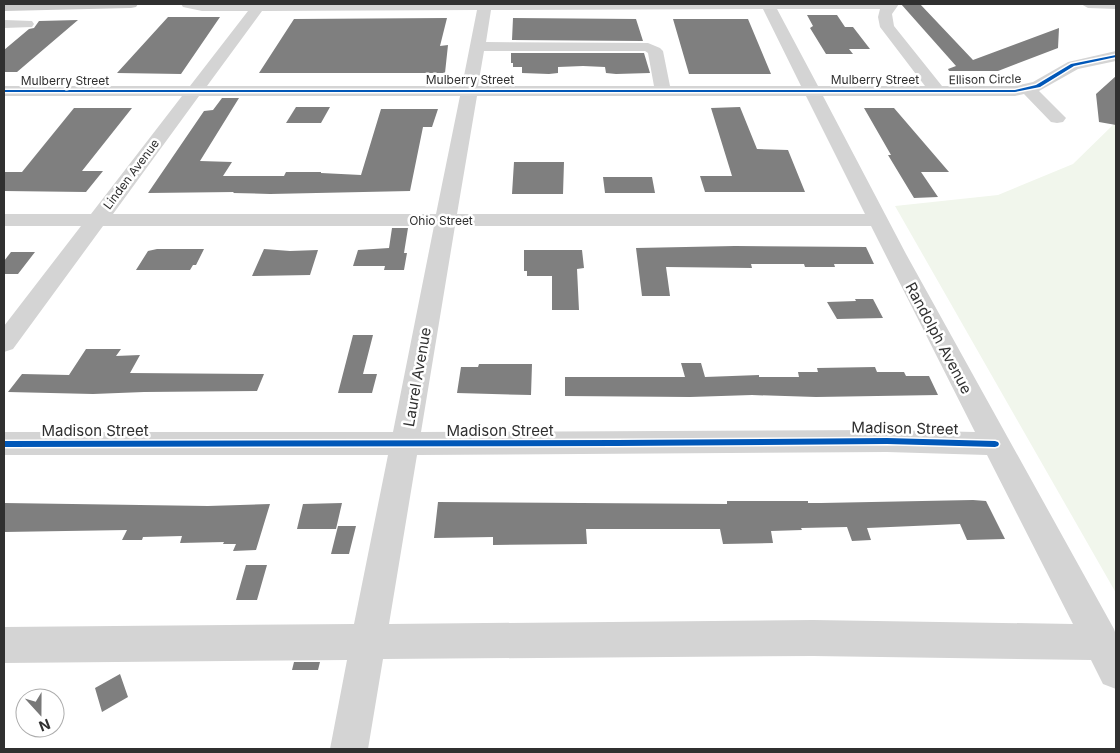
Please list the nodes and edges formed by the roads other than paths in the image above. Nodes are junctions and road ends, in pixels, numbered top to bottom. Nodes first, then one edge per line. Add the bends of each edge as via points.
1 (131, 4) edge
2 (188, 4) edge
3 (1088, 4) edge
4 (377, 5) edge
5 (426, 5) edge
6 (485, 5) edge
7 (767, 5) edge
8 (891, 5) edge
9 (1116, 6) edge
10 (4, 7) edge
11 (258, 7) junction
12 (4, 24) edge
13 (27, 24) dead end
14 (477, 46) junction
15 (1116, 56) edge
16 (1028, 89) junction
17 (195, 90) junction
18 (469, 90) junction
19 (812, 90) junction
20 (937, 90) junction
21 (4, 91) edge
22 (664, 91) junction
23 (1057, 118) dead end
24 (4, 220) edge
25 (96, 220) junction
26 (446, 220) junction
27 (878, 220) junction
28 (4, 343) edge
29 (4, 444) edge
30 (405, 444) junction
31 (995, 444) junction
32 (368, 643) junction
33 (4, 645) edge
34 (1109, 656) edge
35 (349, 749) edge

1 - 10 main road
2 - 11 street
3 - 9 street
4 - 5 street
4 - 11 street
5 - 6 street
6 - 7 street
6 - 14 street, Laurel Avenue
7 - 8 street
7 - 19 street, Randolph Avenue
8 - 20 street via 885,15 887,27
11 - 17 street, Linden Avenue
12 - 13 street
14 - 18 street, Laurel Avenue
14 - 22 street via 648,47 655,51
15 - 16 street, Ellison Circle via 1073,65 1045,83
16 - 20 street, Ellison Circle
16 - 23 street
17 - 18 street, Mulberry Street
17 - 21 street, Mulberry Street
17 - 25 street, Linden Avenue
18 - 22 street, Mulberry Street
18 - 26 street, Laurel Avenue
19 - 20 street, Mulberry Street
19 - 22 street, Mulberry Street
19 - 27 street, Randolph Avenue
24 - 25 street, Ohio Street
25 - 26 street, Ohio Street
25 - 28 street, Linden Avenue
26 - 27 street, Ohio Street
26 - 30 street, Laurel Avenue
27 - 31 street, Randolph Avenue
29 - 30 street, Madison Street
30 - 31 street, Madison Street via 887,440
30 - 32 street, Laurel Avenue
31 - 34 street, Randolph Avenue
32 - 33 street
32 - 34 street via 803,638
32 - 35 street, Laurel Avenue

